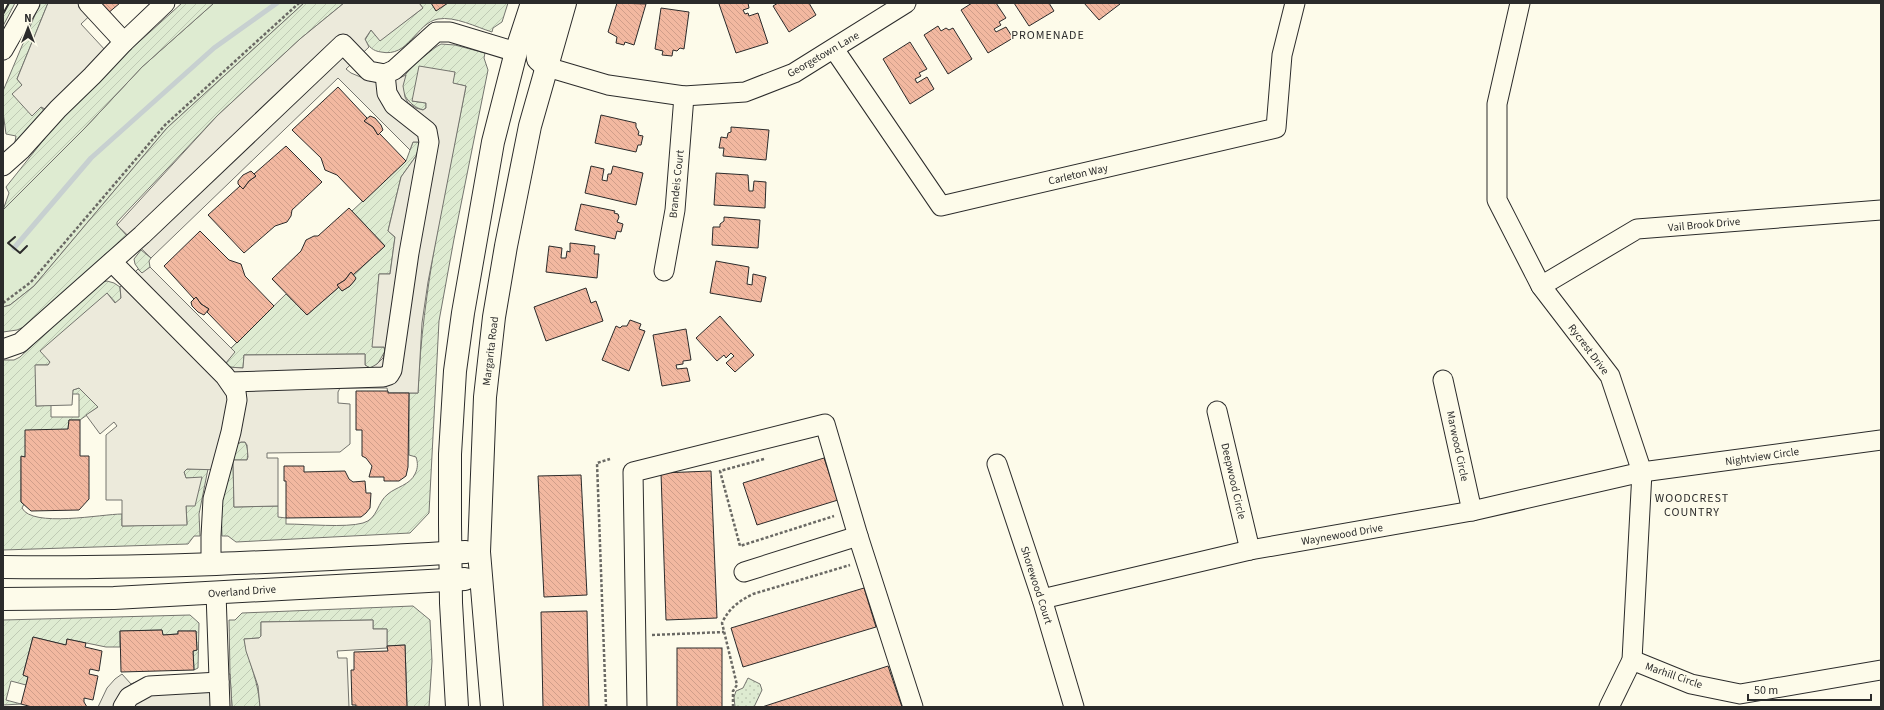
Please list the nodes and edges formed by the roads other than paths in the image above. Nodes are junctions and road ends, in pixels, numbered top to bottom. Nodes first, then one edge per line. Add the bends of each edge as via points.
1 (30, 3) edge
2 (88, 3) edge
3 (165, 3) edge
4 (532, 3) edge
5 (547, 3) edge
6 (565, 3) edge
7 (906, 3) edge
8 (1295, 3) edge
9 (1520, 3) edge
10 (124, 42) junction
11 (834, 49) junction
12 (3, 50) edge
13 (516, 52) junction
14 (546, 67) junction
15 (385, 74) junction
16 (684, 96) junction
17 (3, 166) edge
18 (1881, 210) edge
19 (112, 262) junction
20 (664, 271) dead end
21 (1541, 286) junction
22 (3, 349) edge
23 (1443, 380) dead end
24 (230, 382) junction
25 (1217, 411) dead end
26 (1881, 440) edge
27 (997, 464) dead end
28 (1642, 472) junction
29 (1472, 511) junction
30 (858, 536) junction
31 (1250, 550) junction
32 (479, 552) junction
33 (451, 553) junction
34 (211, 563) junction
35 (3, 567) edge
36 (744, 572) dead end
37 (481, 579) junction
38 (451, 580) junction
39 (216, 593) junction
40 (3, 599) edge
41 (1042, 599) junction
42 (1632, 660) junction
43 (1881, 670) edge
44 (219, 682) junction
45 (123, 707) edge
46 (220, 707) edge
47 (457, 707) edge
48 (492, 707) edge
49 (637, 707) edge
50 (912, 707) edge
51 (1074, 707) edge
52 (1609, 707) edge

1 - 12 street
2 - 10 street
3 - 10 street
4 - 13 main road
5 - 14 main road via 538,31 536,48 538,59
6 - 14 main road, Margarita Road
7 - 11 street, Georgetown Lane
8 - 11 street, Carleton Way via 1282,55 1276,128 941,206
9 - 21 street, Rycrest Drive via 1497,104 1497,200
10 - 17 street
11 - 16 street, Georgetown Lane via 794,73 745,92
13 - 15 street via 450,32 436,32 394,70
13 - 33 main road via 493,142 455,371 450,454
14 - 16 street, Georgetown Lane via 608,85
14 - 32 main road, Margarita Road via 528,133 494,317 485,397
15 - 19 street via 369,71 343,44
15 - 24 street via 387,93 394,105 427,131 429,142 392,370 388,376 383,377
16 - 20 street, Brandeis Court via 675,210
18 - 21 street, Vail Brook Drive via 1637,229
19 - 22 street via 20,343
19 - 24 street
21 - 28 street, Rycrest Drive via 1610,376
23 - 29 street, Marwood Circle
24 - 34 street via 237,400 213,499
25 - 31 street, Deepwood Circle
26 - 28 street, Nightview Circle
27 - 41 street, Shorewood Court
28 - 29 street, Waynewood Drive
28 - 42 street, Rycrest Drive
29 - 31 street, Waynewood Drive
30 - 36 street
30 - 49 street via 825,424 633,472
30 - 50 street
31 - 41 street, Waynewood Drive
32 - 33 main road
32 - 37 main road, Margarita Road
33 - 34 main road
33 - 38 main road
34 - 35 main road
37 - 38 main road, Overland Drive
37 - 48 main road, Margarita Road
38 - 39 main road, Overland Drive
38 - 47 main road
39 - 40 main road, Overland Drive via 114,598
39 - 44 street
41 - 51 street, Shorewood Court
42 - 43 street, Marhill Circle via 1691,684 1740,694
42 - 52 street, Rycrest Drive
44 - 45 street via 149,686 129,697
44 - 46 street

